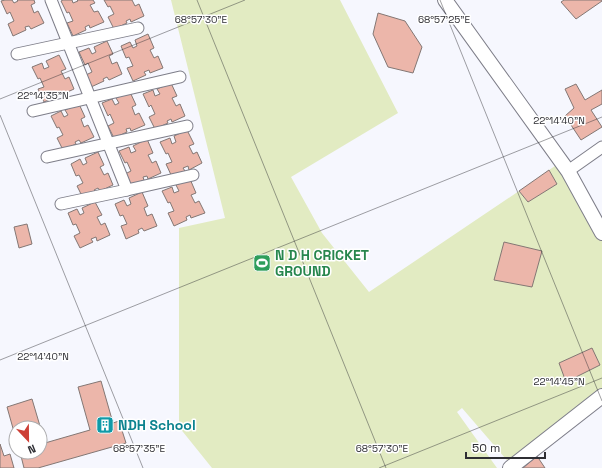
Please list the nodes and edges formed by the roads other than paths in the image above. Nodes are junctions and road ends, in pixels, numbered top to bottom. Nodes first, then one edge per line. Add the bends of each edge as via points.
1 (51, 0) edge
2 (444, 0) edge
3 (138, 28) dead end
4 (69, 43) junction
5 (18, 54) dead end
6 (180, 77) dead end
7 (90, 98) junction
8 (33, 111) dead end
9 (187, 126) dead end
10 (108, 143) junction
11 (602, 147) edge
12 (47, 157) dead end
13 (568, 171) junction
14 (193, 175) dead end
15 (127, 190) junction
16 (61, 204) dead end
17 (602, 233) edge
18 (602, 396) edge
19 (510, 468) edge

1 - 4 street
2 - 13 street
3 - 4 street
4 - 5 street
4 - 7 street
6 - 7 street
7 - 8 street
7 - 10 street
9 - 10 street
10 - 12 street
10 - 15 street
11 - 13 street
13 - 17 street
14 - 15 street
15 - 16 street
18 - 19 street

